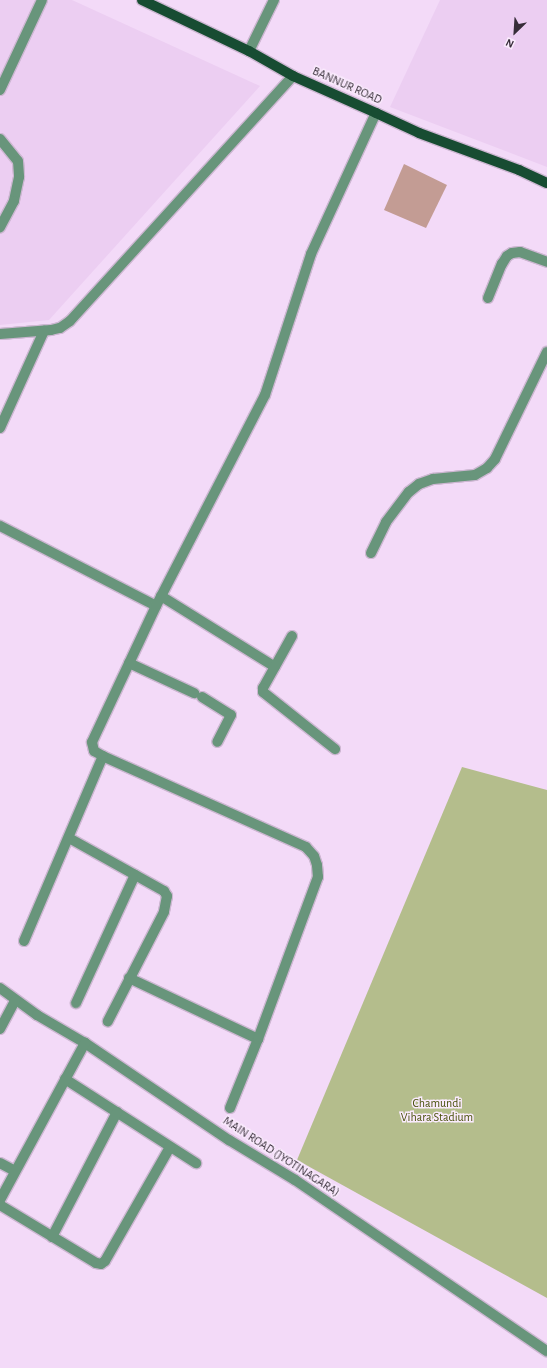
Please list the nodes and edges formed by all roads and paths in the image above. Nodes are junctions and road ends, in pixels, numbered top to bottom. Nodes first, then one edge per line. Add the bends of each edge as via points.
1 (42, 0) edge
2 (142, 0) edge
3 (274, 0) edge
4 (248, 51) junction
5 (293, 76) junction
6 (0, 90) edge
7 (376, 113) junction
8 (0, 139) edge
9 (547, 183) edge
10 (0, 227) edge
11 (547, 262) edge
12 (488, 298) dead end
13 (44, 331) junction
14 (0, 334) edge
15 (547, 352) edge
16 (0, 428) edge
17 (0, 526) edge
18 (371, 552) dead end
19 (161, 596) junction
20 (156, 606) junction
21 (292, 636) dead end
22 (129, 663) junction
23 (275, 667) junction
24 (217, 742) dead end
25 (335, 749) dead end
26 (103, 756) junction
27 (69, 838) junction
28 (135, 875) junction
29 (24, 941) dead end
30 (129, 978) junction
31 (0, 988) edge
32 (15, 1001) junction
33 (76, 1003) dead end
34 (108, 1021) dead end
35 (0, 1029) edge
36 (258, 1039) junction
37 (85, 1043) junction
38 (65, 1079) junction
39 (230, 1108) dead end
40 (117, 1112) junction
41 (170, 1147) junction
42 (0, 1163) edge
43 (196, 1163) dead end
44 (15, 1171) junction
45 (0, 1200) edge
46 (0, 1205) edge
47 (52, 1237) junction
48 (547, 1351) edge

1 - 6 street
2 - 4 main road, BANNUR ROAD
3 - 4 street
4 - 5 main road, BANNUR ROAD
5 - 7 main road, BANNUR ROAD
5 - 13 street via 70,321 60,328
7 - 9 main road, BANNUR ROAD
7 - 19 street via 311,254 266,395
8 - 10 street via 18,161 19,177 14,201
11 - 12 street via 520,252 507,256
13 - 14 street
13 - 16 street
15 - 18 street via 495,459 487,468 475,475 433,479 419,484 409,492 386,522
17 - 20 street
19 - 20 street
19 - 23 street
20 - 22 street
21 - 23 street
22 - 24 street via 198,695 231,715
22 - 26 street via 92,742 94,751
23 - 25 street via 263,688 264,694
26 - 27 street
26 - 36 street via 306,847 314,856 318,877
27 - 28 street
27 - 29 street
28 - 30 street via 164,891 167,902
28 - 33 street
30 - 34 street
30 - 36 street
31 - 32 street, MAIN ROAD (JYOTINAGARA)
32 - 35 street
32 - 37 street, MAIN ROAD (JYOTINAGARA)
36 - 39 street
37 - 38 street
37 - 48 street, MAIN ROAD (JYOTINAGARA) via 229,1140 295,1180
38 - 40 street
38 - 44 street
40 - 41 street
40 - 47 street
41 - 43 street
41 - 47 street via 101,1264
42 - 44 street
44 - 45 street
46 - 47 street

